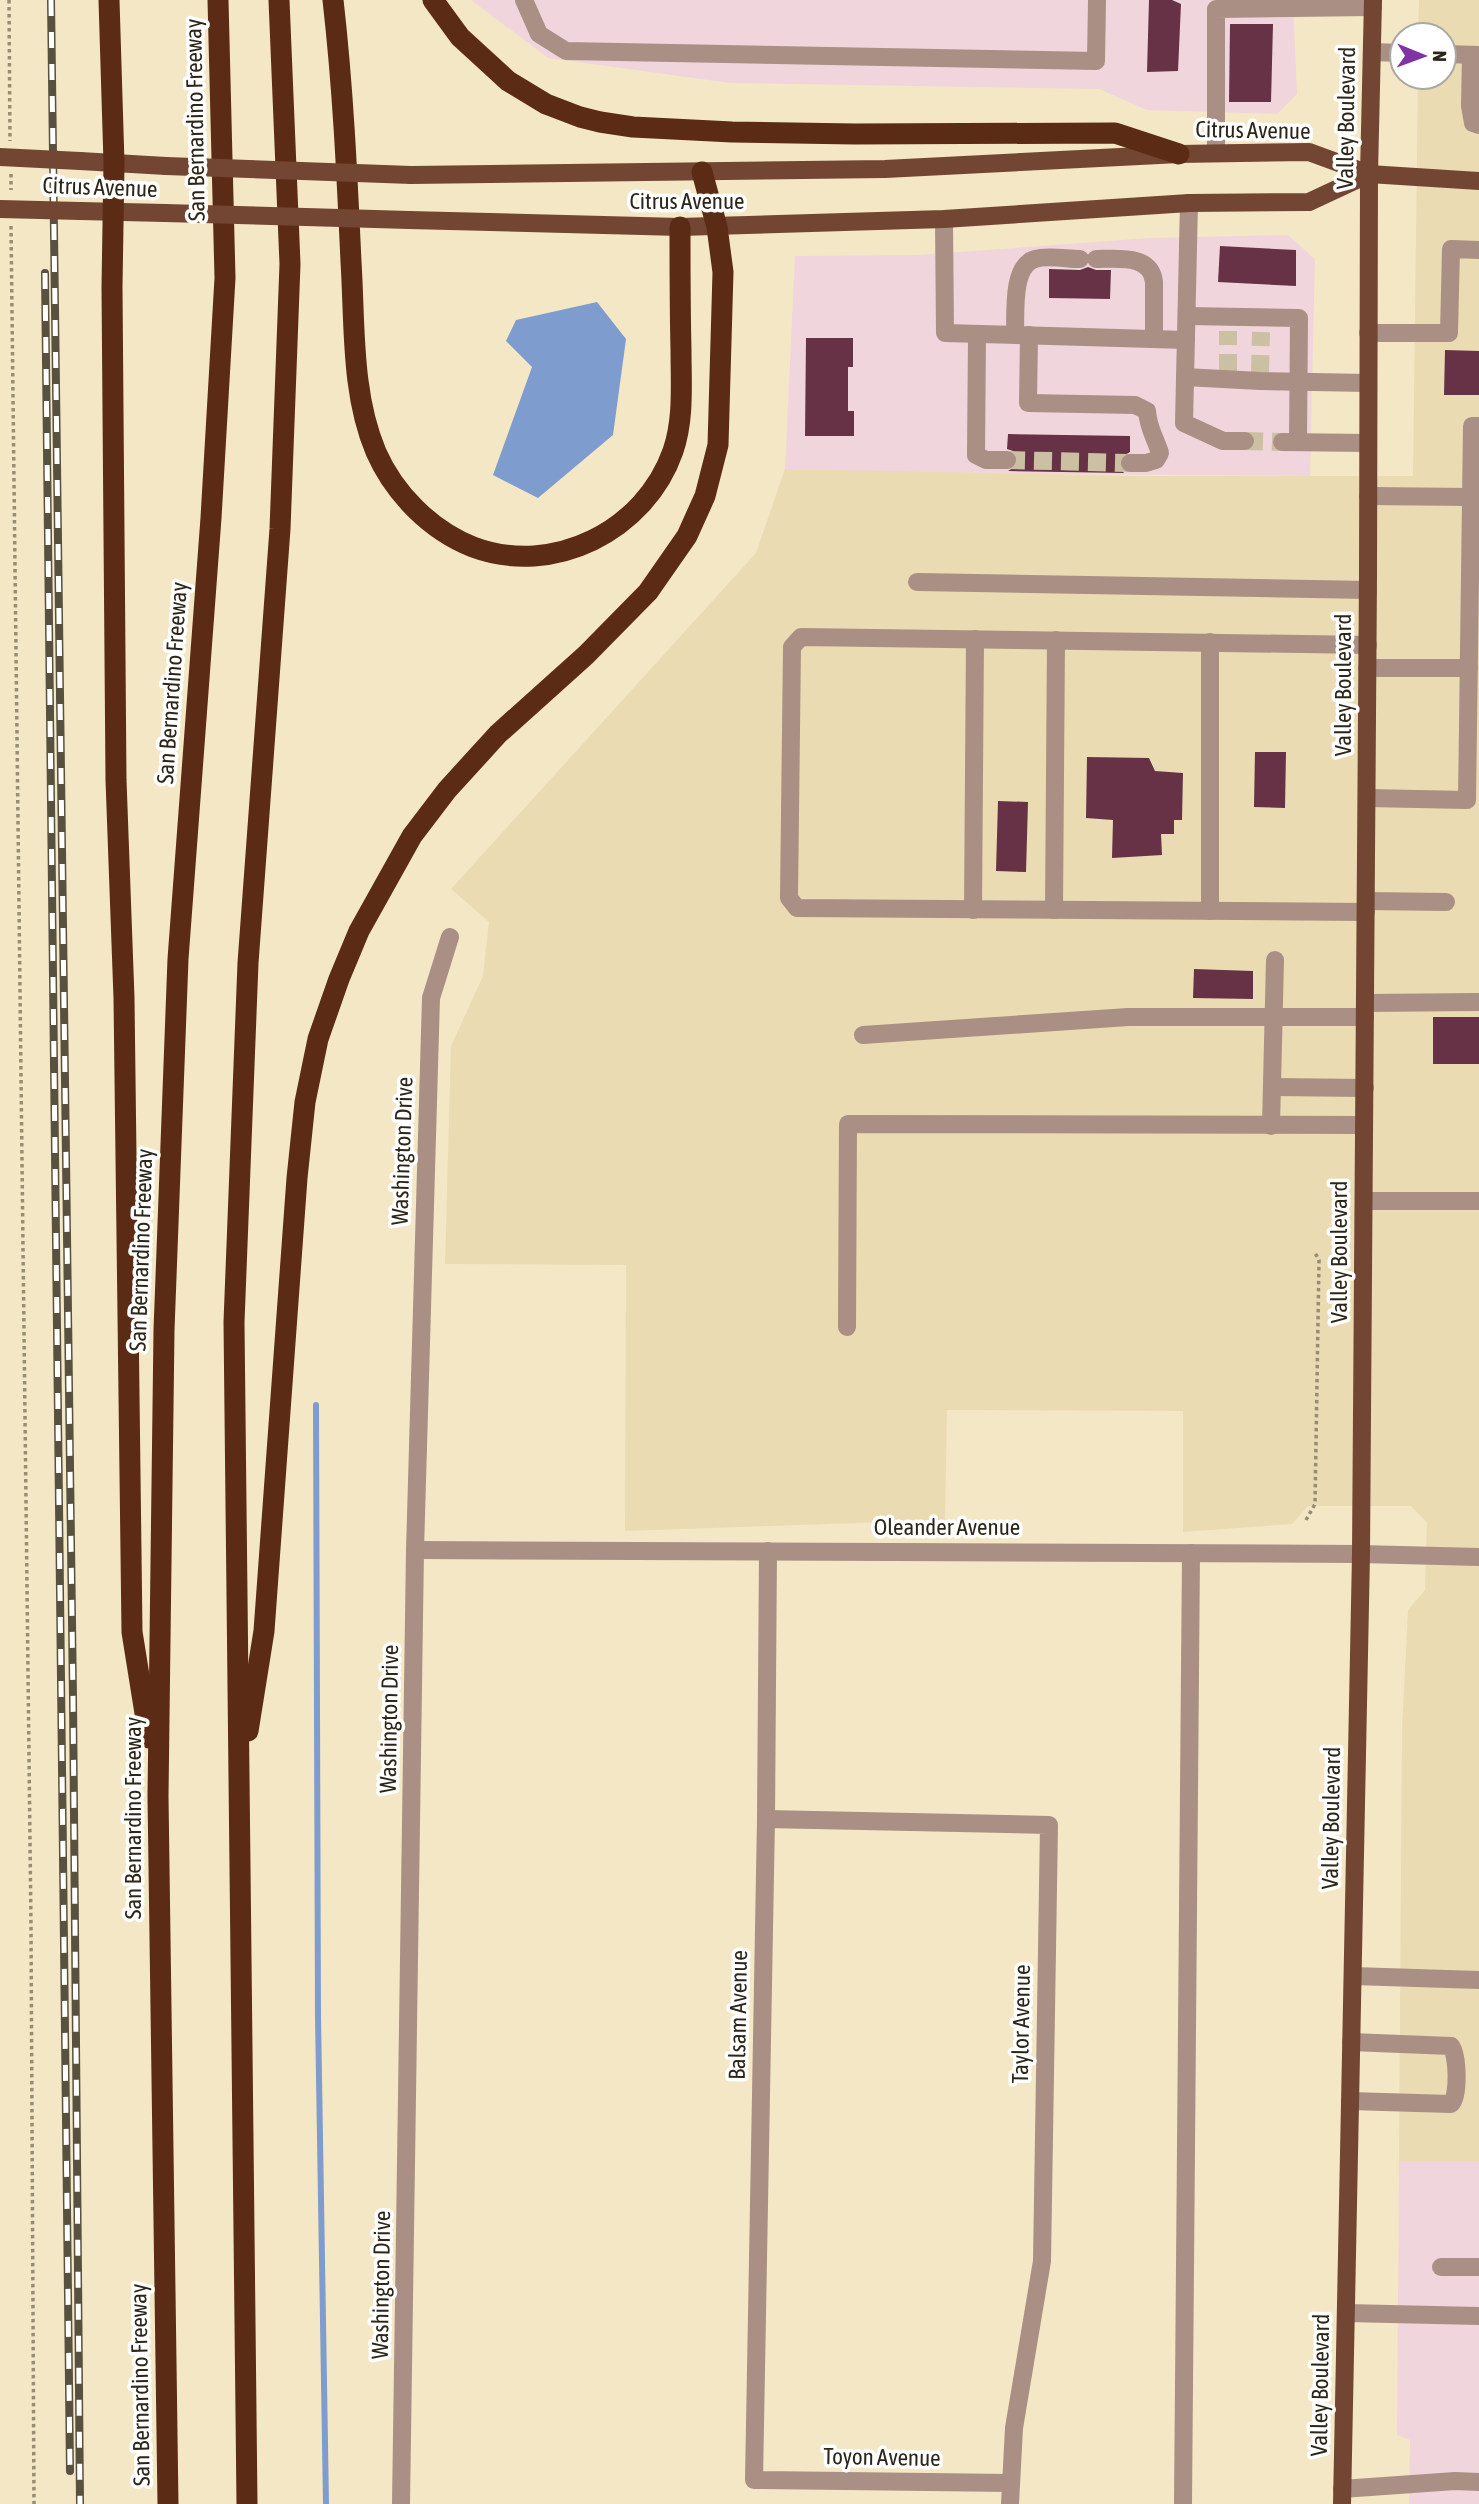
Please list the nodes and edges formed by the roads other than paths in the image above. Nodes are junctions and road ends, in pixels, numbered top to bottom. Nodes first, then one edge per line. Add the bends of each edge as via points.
1 (109, 0) edge
2 (218, 0) edge
3 (279, 0) edge
4 (333, 0) edge
5 (433, 0) edge
6 (524, 0) edge
7 (1097, 0) edge
8 (1373, 4) edge
9 (1372, 52) junction
10 (1388, 53) edge
11 (1475, 55) edge
12 (1479, 125) edge
13 (1216, 153) junction
14 (1179, 154) junction
15 (7, 159) edge
16 (114, 163) junction
17 (702, 172) junction
18 (1368, 174) junction
19 (1479, 181) edge
20 (1189, 203) junction
21 (7, 209) edge
22 (113, 212) junction
23 (944, 219) junction
24 (680, 227) junction
25 (717, 227) junction
26 (1479, 250) edge
27 (1187, 316) junction
28 (1368, 332) junction
29 (977, 334) junction
30 (1022, 335) junction
31 (1154, 339) junction
32 (1186, 340) junction
33 (1185, 377) junction
34 (1298, 381) junction
35 (1368, 383) junction
36 (1479, 426) edge
37 (1245, 441) tunnel mouth
38 (1368, 443) junction
39 (1007, 460) tunnel mouth
40 (1130, 463) tunnel mouth
41 (1367, 496) junction
42 (1471, 497) junction
43 (917, 582) dead end
44 (1368, 590) junction
45 (1474, 608) edge
46 (975, 639) junction
47 (1056, 640) junction
48 (1210, 642) junction
49 (1368, 645) junction
50 (1367, 668) junction
51 (1469, 668) junction
52 (1473, 771) edge
53 (1367, 799) junction
54 (1446, 902) dead end
55 (1366, 906) junction
56 (973, 910) junction
57 (1054, 910) junction
58 (1210, 911) junction
59 (450, 937) dead end
60 (1275, 960) dead end
61 (1479, 1002) edge
62 (1365, 1010) junction
63 (1275, 1017) junction
64 (863, 1035) dead end
65 (1272, 1087) junction
66 (1365, 1088) junction
67 (1364, 1125) junction
68 (1271, 1126) junction
69 (1364, 1201) junction
70 (1479, 1201) edge
71 (847, 1327) dead end
72 (415, 1550) junction
73 (768, 1551) junction
74 (1191, 1553) junction
75 (1361, 1554) junction
76 (1479, 1557) edge
77 (238, 1792) junction
78 (158, 1796) junction
79 (766, 1819) junction
80 (1353, 1976) junction
81 (1479, 1980) edge
82 (1351, 2042) junction
83 (1350, 2101) junction
84 (1441, 2267) dead end
85 (1479, 2267) edge
86 (1346, 2314) junction
87 (1479, 2316) edge
88 (754, 2480) joint
89 (1479, 2482) edge
90 (1010, 2483) junction
91 (1342, 2497) edge
92 (168, 2504) edge
93 (247, 2504) edge
94 (401, 2504) edge
95 (1010, 2504) edge
96 (1182, 2504) edge

1 - 16 highway
2 - 78 highway, San Bernardino Freeway via 225,278 178,959 164,1329
3 - 77 highway via 290,264 280,529 248,963 234,1322
4 - 24 highway via 362,409 375,449 394,483 415,508 448,534 494,553 551,555 604,535 645,500 668,463 680,416
5 - 14 highway via 460,37 508,81 554,107 600,122 732,132 1115,133
6 - 7 street via 539,34 566,51 1096,61
8 - 9 main road, Valley Boulevard
8 - 13 street via 1216,9
9 - 10 street
9 - 18 main road, Valley Boulevard
11 - 12 street via 1470,106 1473,123
13 - 14 main road, Citrus Avenue
13 - 18 main road, Citrus Avenue via 1309,152
14 - 17 main road, Citrus Avenue via 885,169
15 - 16 main road, Citrus Avenue, bridge
16 - 17 main road, Citrus Avenue, bridge via 411,175
16 - 22 highway
17 - 25 highway
18 - 19 main road, Citrus Avenue
18 - 20 main road, Citrus Avenue via 1309,202
18 - 28 main road, Valley Boulevard
20 - 23 main road, Citrus Avenue
20 - 27 street
21 - 22 main road, Citrus Avenue, bridge
22 - 24 main road, Citrus Avenue, bridge
22 - 78 highway via 116,780 124,998 132,1632
23 - 25 main road, Citrus Avenue
23 - 29 street via 945,333
24 - 25 main road, Citrus Avenue
25 - 77 highway via 723,285 718,445 705,496 687,536 648,592 498,734 412,836 359,931 318,1040 297,1178 264,1631
26 - 28 street via 1451,249 1449,333
27 - 32 street
27 - 34 street via 1261,325 1299,318
28 - 35 main road, Valley Boulevard
29 - 30 street
29 - 39 street via 976,455
30 - 31 street
30 - 31 street via 1017,278 1027,264 1035,259 1088,259 1147,265 1154,282
30 - 40 street via 1028,403 1135,405 1147,411 1150,433 1160,453 1156,460
31 - 32 street
32 - 33 street
33 - 34 street via 1228,375
33 - 37 street via 1184,423 1223,441
34 - 35 street
34 - 38 street via 1290,442
35 - 38 main road, Valley Boulevard
36 - 42 street via 1472,426
38 - 41 main road, Valley Boulevard
41 - 42 street
41 - 44 main road, Valley Boulevard
42 - 45 street
43 - 44 street
44 - 49 main road, Valley Boulevard
45 - 51 street
46 - 47 street
46 - 56 street
46 - 56 street via 801,637 792,647 789,898 797,908
47 - 48 street
47 - 57 street
48 - 49 street
48 - 58 street
49 - 50 main road, Valley Boulevard
50 - 51 street
50 - 53 main road, Valley Boulevard
51 - 52 street
52 - 53 street via 1467,800
53 - 55 main road, Valley Boulevard
54 - 55 street
55 - 58 street
55 - 62 main road, Valley Boulevard
56 - 57 street
57 - 58 street
59 - 72 street, Washington Drive via 431,998
60 - 63 street
61 - 62 street
62 - 63 street
62 - 66 main road, Valley Boulevard
63 - 64 street via 1128,1017
63 - 65 street
65 - 66 street
65 - 68 street
66 - 67 main road, Valley Boulevard
67 - 68 street
67 - 69 main road, Valley Boulevard
68 - 71 street via 848,1124
69 - 70 street
69 - 75 main road, Valley Boulevard
72 - 73 street, Oleander Avenue
72 - 94 street, Washington Drive
73 - 74 street, Oleander Avenue
73 - 79 street, Balsam Avenue
74 - 75 street, Oleander Avenue
74 - 96 street
75 - 76 street, Oleander Avenue
75 - 80 main road, Valley Boulevard
77 - 93 highway
78 - 92 highway, San Bernardino Freeway
79 - 88 street, Balsam Avenue
79 - 90 street, Taylor Avenue via 1049,1825 1042,2261 1014,2428
80 - 81 street
80 - 82 main road, Valley Boulevard
82 - 83 main road, Valley Boulevard
82 - 83 street via 1451,2046 1456,2057 1451,2104
83 - 86 main road, Valley Boulevard
84 - 85 street
86 - 87 street
86 - 91 main road, Valley Boulevard
88 - 90 street, Toyon Avenue
89 - 91 street via 1455,2481
90 - 95 street, Taylor Avenue

